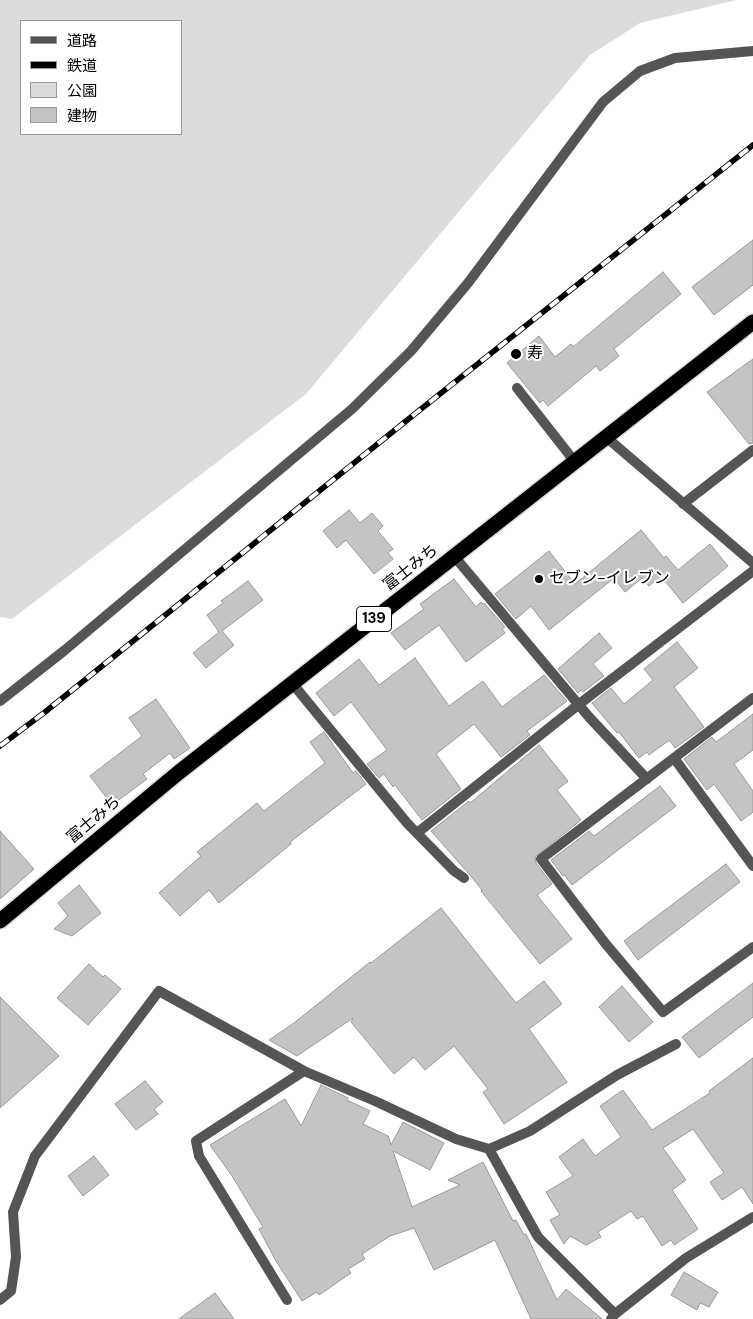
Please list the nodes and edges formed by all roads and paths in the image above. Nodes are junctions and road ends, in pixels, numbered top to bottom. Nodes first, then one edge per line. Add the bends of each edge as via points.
1 (753, 51) edge
2 (753, 322) edge
3 (517, 388) dead end
4 (606, 437) junction
5 (753, 450) edge
6 (575, 462) junction
7 (684, 504) junction
8 (454, 556) junction
9 (753, 563) edge
10 (753, 571) edge
11 (292, 683) junction
12 (753, 698) edge
13 (0, 701) edge
14 (578, 704) junction
15 (674, 758) junction
16 (647, 779) junction
17 (417, 833) junction
18 (753, 866) edge
19 (464, 878) dead end
20 (0, 921) edge
21 (753, 947) edge
22 (676, 1044) dead end
23 (304, 1071) junction
24 (489, 1149) junction
25 (753, 1216) edge
26 (0, 1300) edge
27 (287, 1300) dead end
28 (613, 1316) edge

1 - 13 street via 675,58 640,71 603,102 468,283 411,351 359,403
2 - 4 highway, 富士みち / 139
3 - 6 street
4 - 6 highway, 富士みち / 139
4 - 7 street
5 - 7 street
6 - 8 highway, 富士みち / 139
7 - 9 street
8 - 11 highway, 富士みち / 139
8 - 14 street
10 - 14 street
11 - 17 street
11 - 20 highway, 富士みち / 139 via 178,772
12 - 15 street
14 - 16 street
14 - 17 street
15 - 16 street
15 - 18 street
16 - 21 street via 541,859 663,1012
17 - 19 street
22 - 24 street via 617,1075 530,1131
23 - 24 street via 456,1139
23 - 26 street via 159,991 34,1156 13,1212 16,1257 11,1291
23 - 27 street via 196,1141 199,1156
24 - 28 street via 538,1237
25 - 28 street via 686,1258

